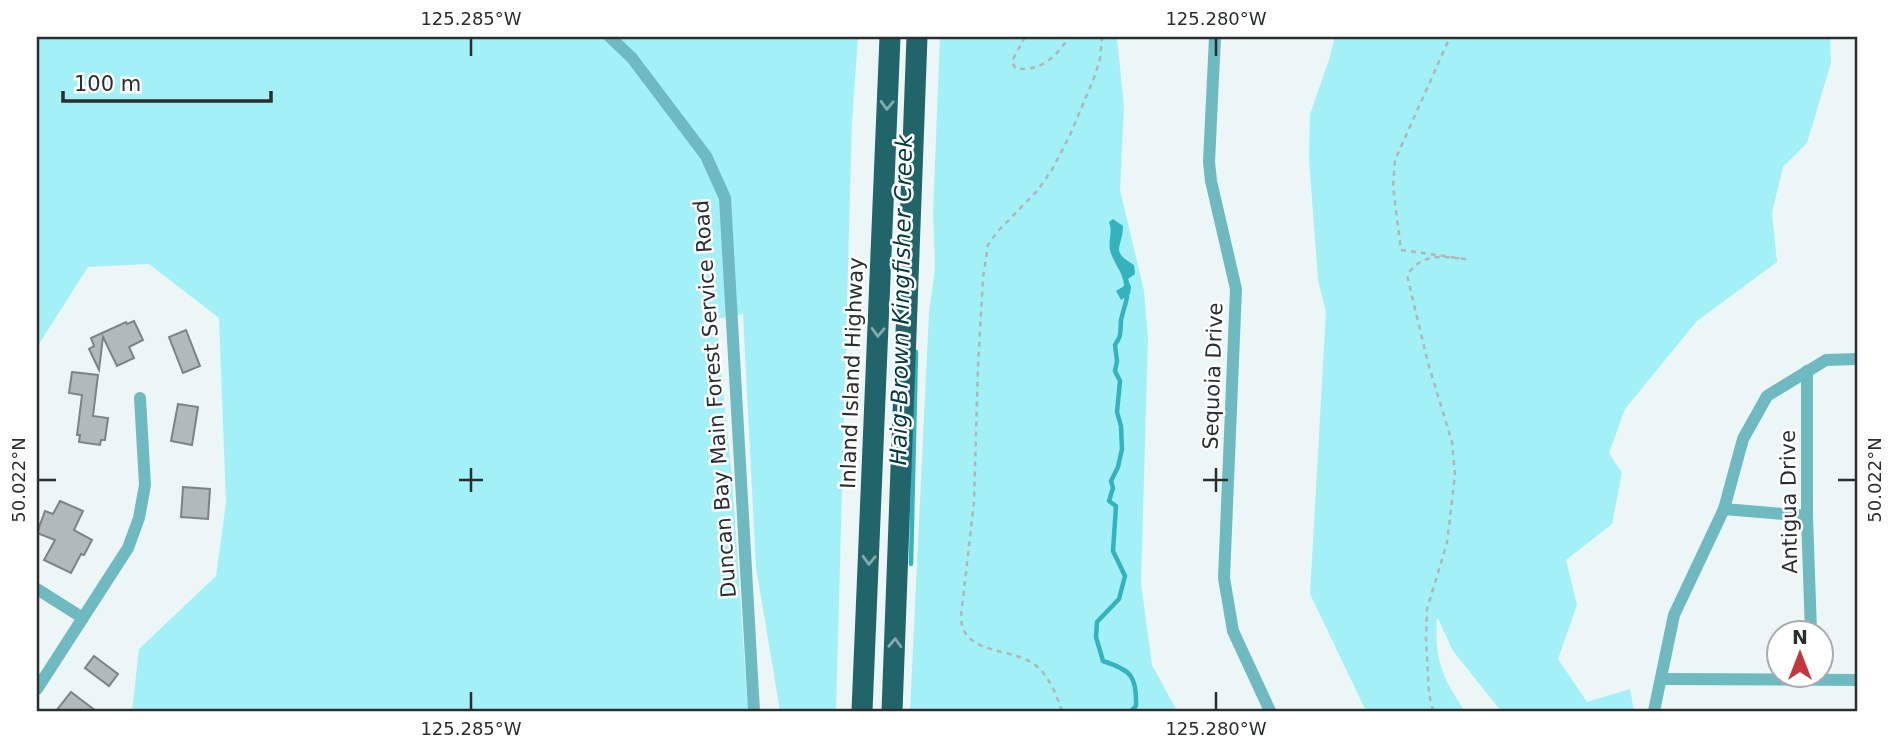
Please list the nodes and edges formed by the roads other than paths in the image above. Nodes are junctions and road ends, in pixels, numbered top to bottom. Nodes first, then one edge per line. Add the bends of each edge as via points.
1 (610, 37) edge
2 (890, 37) edge
3 (917, 37) edge
4 (1215, 37) edge
5 (1857, 359) edge
6 (1807, 371) junction
7 (140, 398) dead end
8 (1724, 509) junction
9 (1807, 516) junction
10 (37, 589) edge
11 (83, 618) junction
12 (1811, 618) edge
13 (1764, 678) edge
14 (1834, 678) edge
15 (1662, 679) junction
16 (1857, 680) edge
17 (37, 689) edge
18 (754, 711) edge
19 (862, 711) edge
20 (892, 711) edge
21 (1270, 711) edge
22 (1654, 711) edge

1 - 18 street, Duncan Bay Main Forest Service Road via 632,58 706,156 725,198
2 -> 19 highway, Inland Island Highway
20 -> 3 highway
4 - 21 street, Sequoia Drive via 1209,162 1236,289 1224,579 1233,631
5 - 6 street via 1826,360
6 - 8 street via 1767,396 1743,439
6 - 9 street, Antigua Drive
7 - 11 street via 145,485 139,518 128,548
8 - 9 street
8 - 15 street via 1674,615
9 - 12 street, Antigua Drive
10 - 11 street
11 - 17 street
13 - 15 street
14 - 16 street
15 - 22 street

